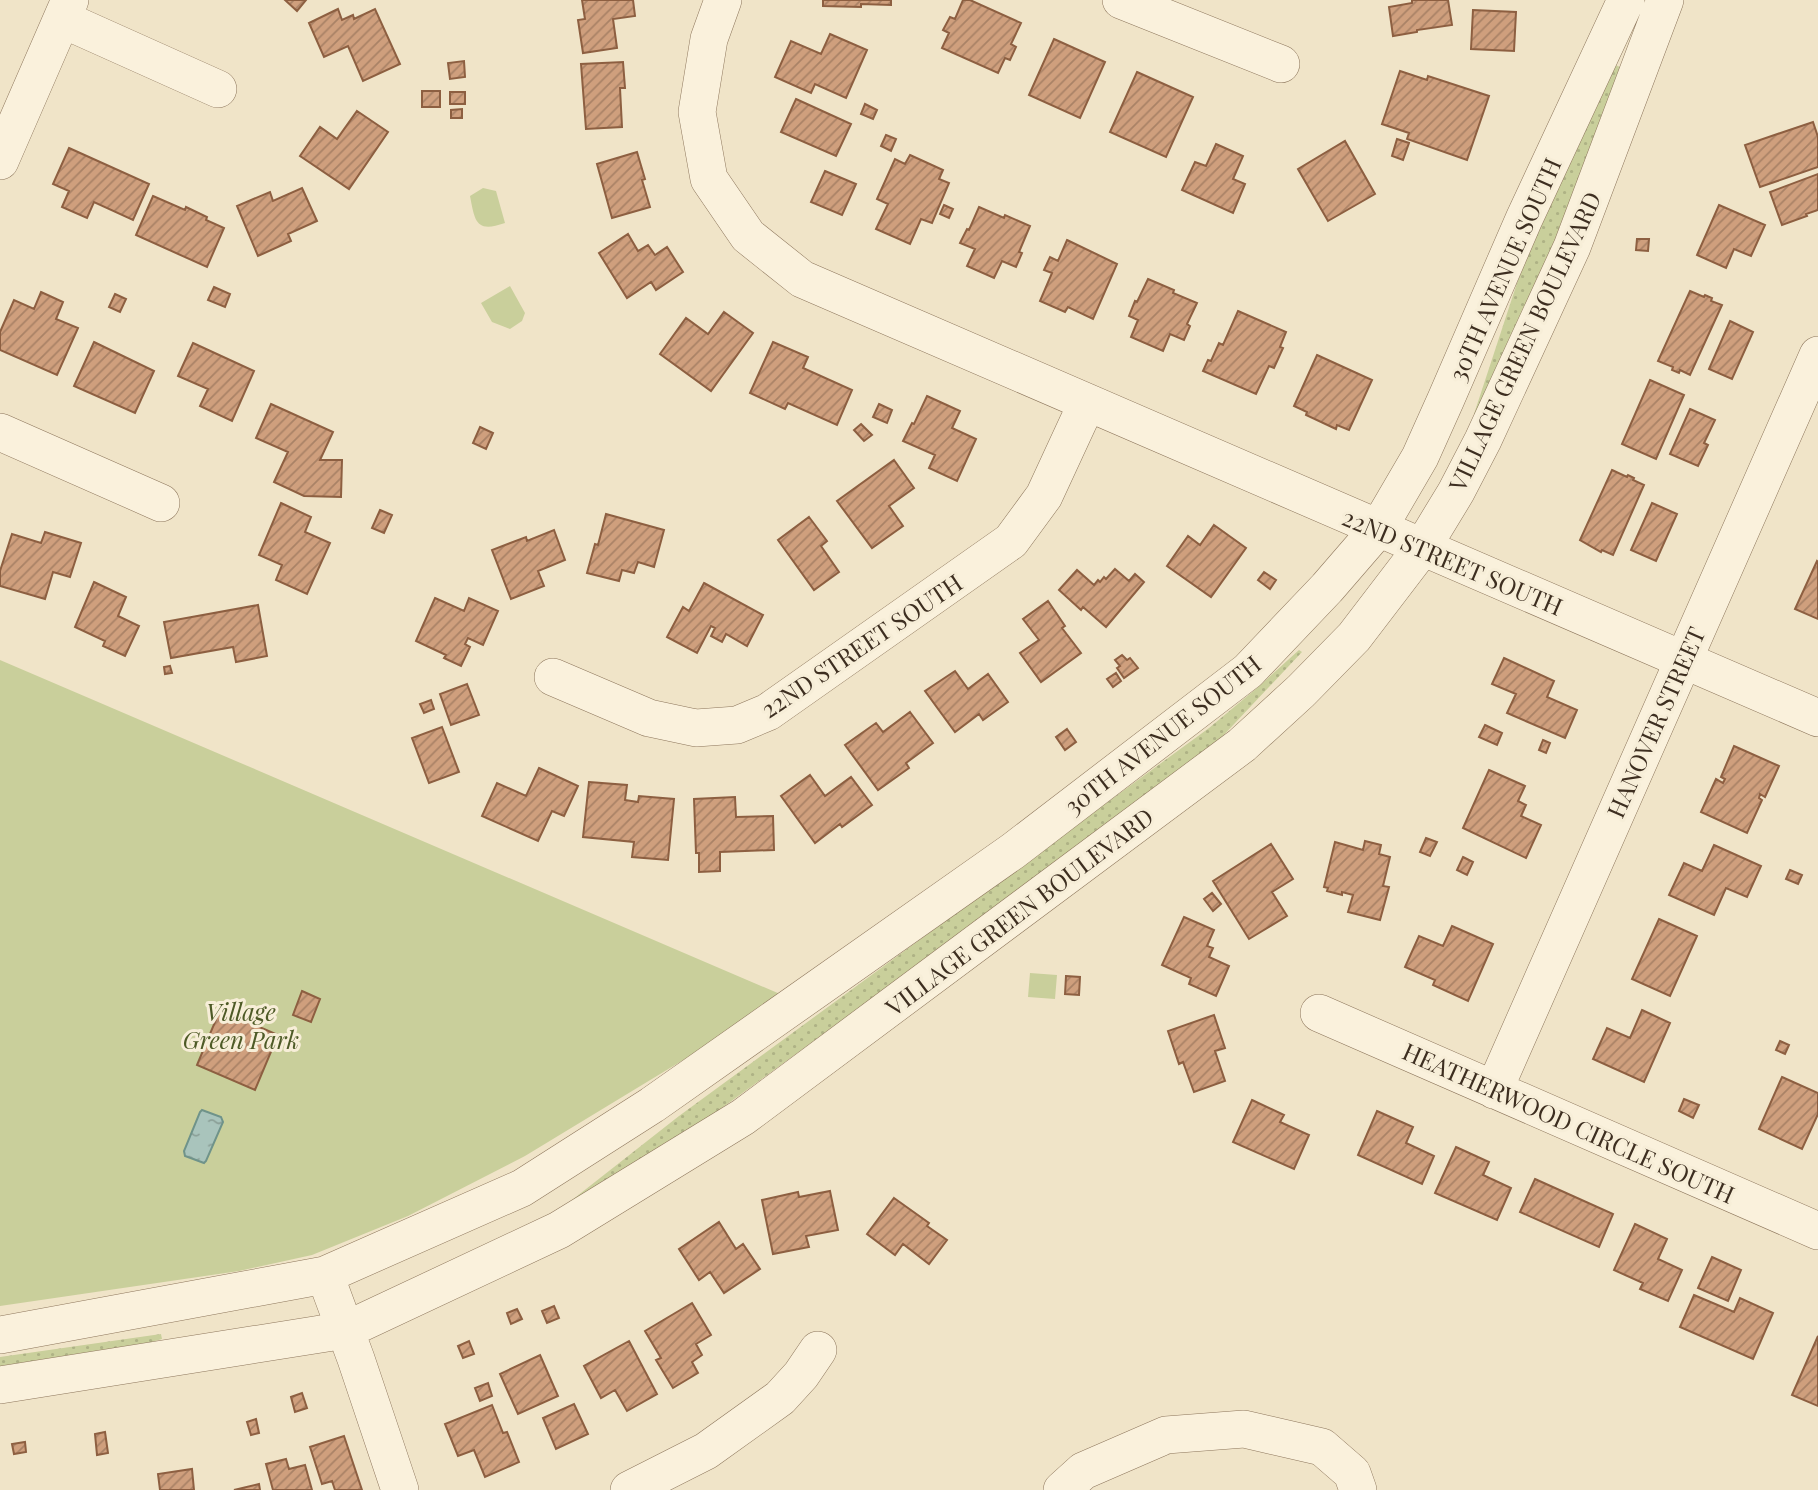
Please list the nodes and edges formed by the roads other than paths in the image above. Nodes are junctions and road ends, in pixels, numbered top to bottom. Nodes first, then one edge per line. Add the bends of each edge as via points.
1 (723, 0) edge
2 (1121, 0) edge
3 (1626, 0) edge
4 (1665, 0) edge
5 (66, 10) edge
6 (1282, 64) dead end
7 (218, 89) dead end
8 (0, 161) edge
9 (1818, 355) edge
10 (1087, 403) junction
11 (0, 432) edge
12 (160, 503) dead end
13 (1378, 529) junction
14 (1422, 548) junction
15 (1682, 660) junction
16 (552, 677) dead end
17 (1818, 718) edge
18 (1319, 1013) dead end
19 (1494, 1090) junction
20 (1818, 1231) edge
21 (325, 1275) junction
22 (346, 1330) junction
23 (0, 1335) edge
24 (818, 1350) dead end
25 (0, 1385) edge
26 (400, 1490) edge
27 (629, 1490) edge
28 (1062, 1490) edge
29 (1358, 1490) edge

1 - 10 street, 22ND STREET SOUTH via 709,40 697,112 709,179 748,236 802,279
2 - 6 street
3 - 13 street, 30TH AVENUE SOUTH via 1420,457
4 - 14 street, VILLAGE GREEN BOULEVARD via 1572,247 1483,440
5 - 7 street
5 - 8 street
9 - 15 street, HANOVER STREET
10 - 13 street, 22ND STREET SOUTH
10 - 16 street, 22ND STREET SOUTH via 1044,496 1011,541 768,712 737,724 696,727 649,718
11 - 12 street
13 - 14 street, 22ND STREET SOUTH
13 - 21 street, 30TH AVENUE SOUTH via 1248,671 1013,851 652,1105 522,1188
14 - 15 street, 22ND STREET SOUTH
14 - 22 street, VILLAGE GREEN BOULEVARD via 1354,637 1242,745 743,1116 559,1230
15 - 17 street, 22ND STREET SOUTH
15 - 19 street, HANOVER STREET
18 - 19 street, HEATHERWOOD CIRCLE SOUTH
19 - 20 street, HEATHERWOOD CIRCLE SOUTH
21 - 22 street
21 - 23 street
22 - 25 street, VILLAGE GREEN BOULEVARD
22 - 26 street
24 - 27 street via 780,1398 706,1451
28 - 29 street via 1083,1471 1166,1435 1244,1429 1322,1447 1352,1473

